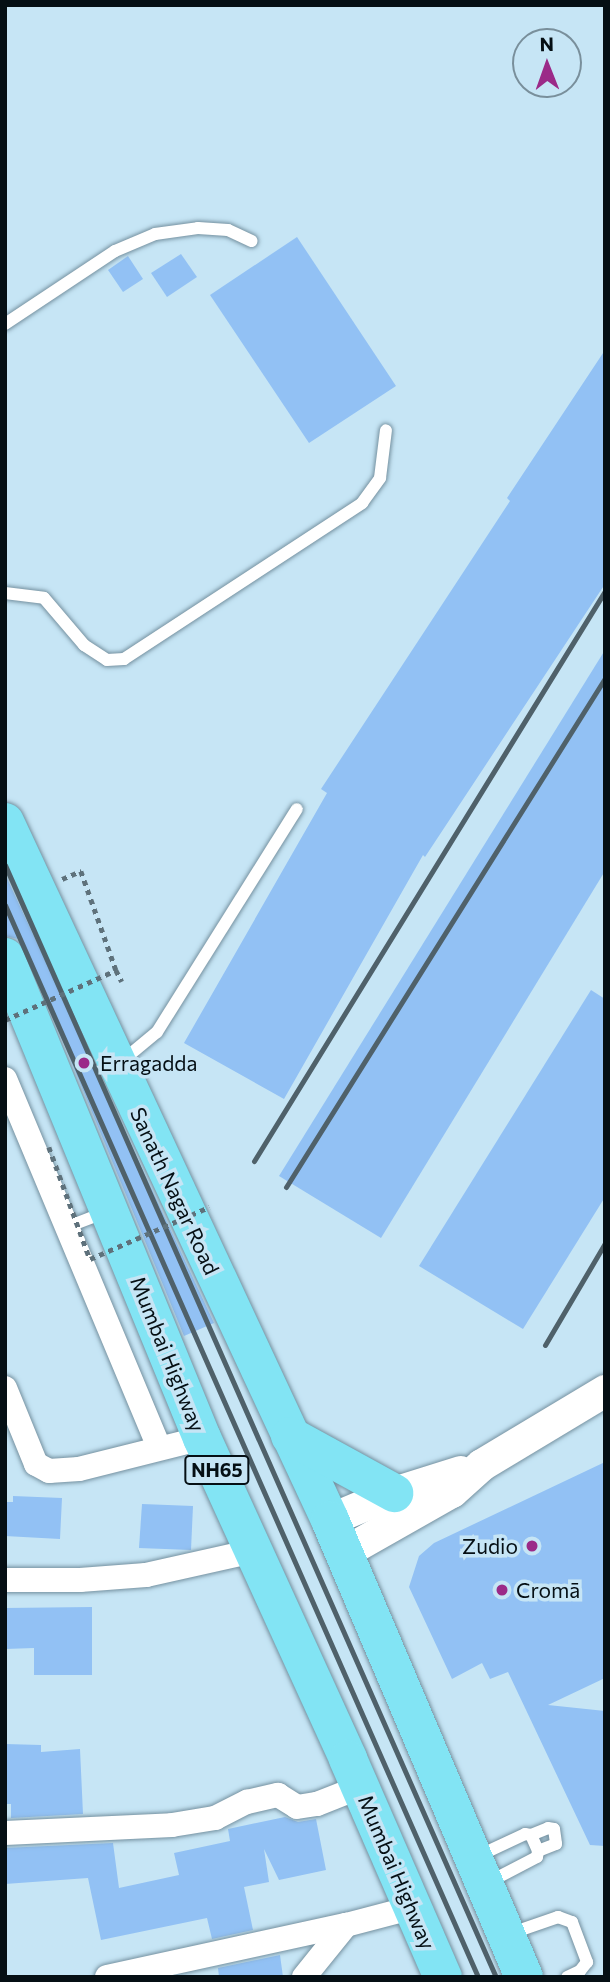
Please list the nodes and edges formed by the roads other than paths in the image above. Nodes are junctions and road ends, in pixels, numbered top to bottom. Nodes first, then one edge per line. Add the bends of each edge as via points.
1 (252, 241) dead end
2 (5, 324) edge
3 (386, 430) dead end
4 (5, 593) edge
5 (297, 810) dead end
6 (5, 822) edge
7 (7, 964) edge
8 (117, 1066) junction
9 (5, 1079) edge
10 (109, 1211) junction
11 (67, 1227) junction
12 (5, 1388) edge
13 (605, 1391) edge
14 (11, 1417) edge
15 (290, 1436) junction
16 (202, 1437) junction
17 (159, 1448) junction
18 (482, 1465) junction
19 (394, 1493) junction
20 (337, 1536) junction
21 (253, 1551) junction
22 (5, 1580) edge
23 (360, 1787) junction
24 (5, 1833) edge
25 (531, 1835) junction
26 (538, 1851) junction
27 (478, 1872) junction
28 (411, 1908) junction
29 (346, 1925) junction
30 (506, 1936) junction
31 (107, 1977) edge
32 (304, 1977) edge
33 (443, 1977) edge
34 (524, 1977) edge
35 (567, 1977) edge

1 - 2 lane via 228,230 198,228 155,234 115,251
3 - 4 lane via 380,478 362,503 124,659 107,660 84,645 44,598
5 - 8 lane via 157,1032
6 - 8 highway, Sanath Nagar Road
7 - 10 highway, Mumbai Highway / NH65
8 - 15 highway, Sanath Nagar Road
9 - 11 street
10 - 11 lane
10 - 16 highway, Mumbai Highway / NH65
11 - 17 street
12 - 14 street
13 - 18 street
14 - 17 street via 36,1464 48,1471 79,1469
15 - 19 highway
15 - 20 highway, Sanath Nagar Road
16 - 17 street
16 - 21 highway, Mumbai Highway / NH65
18 - 19 street
18 - 20 street via 452,1492
19 - 20 street
20 - 27 highway
21 - 22 street via 146,1575
21 - 23 highway, Mumbai Highway / NH65
23 - 24 street via 297,1807 278,1795 247,1802 215,1818 172,1825
23 - 28 highway, Mumbai Highway / NH65
25 - 26 lane
25 - 26 lane via 554,1829 556,1844
25 - 27 lane via 526,1834
26 - 27 lane via 537,1857
27 - 30 highway
28 - 29 street
28 - 33 highway, Mumbai Highway / NH65
29 - 31 street
29 - 32 street
30 - 34 highway
30 - 35 lane via 558,1917 572,1922 587,1962

